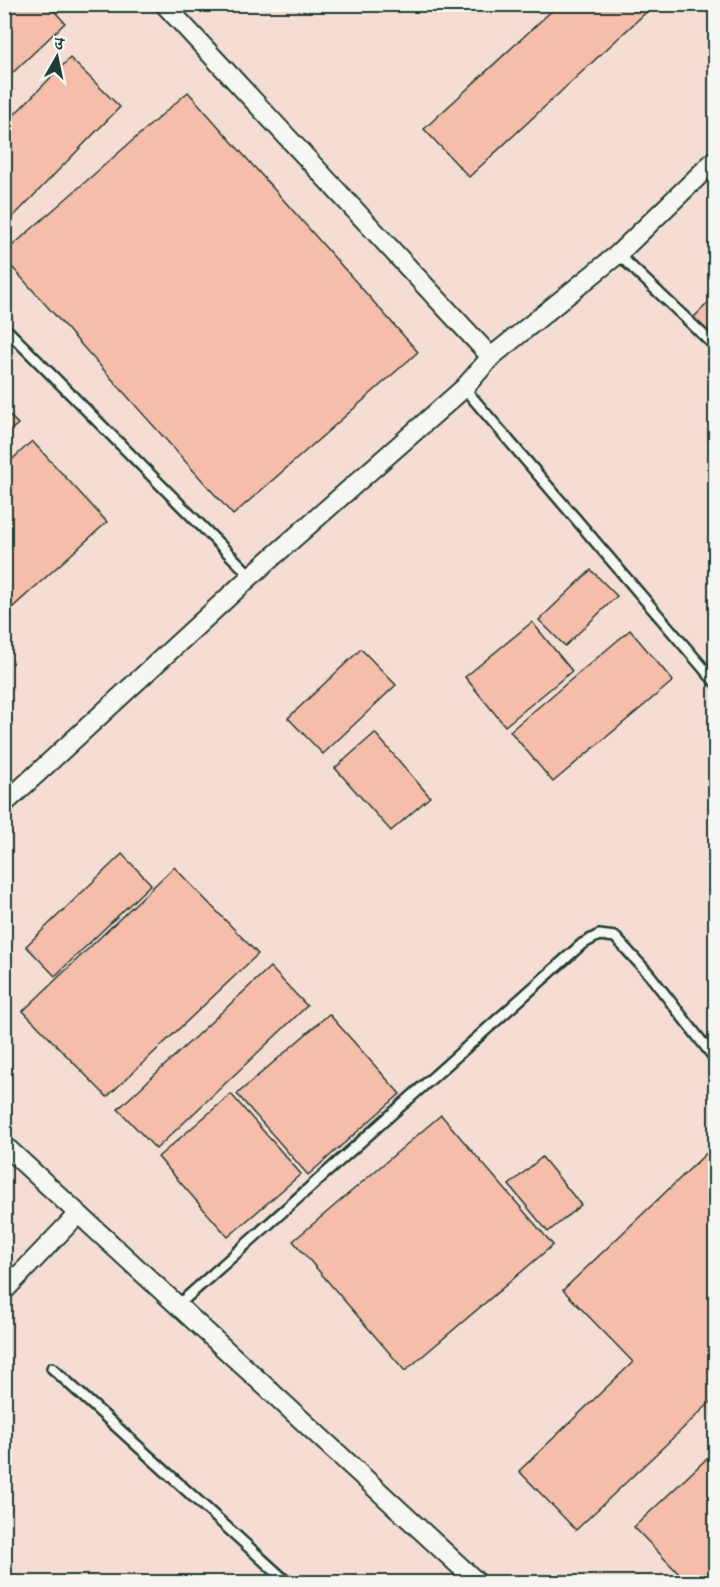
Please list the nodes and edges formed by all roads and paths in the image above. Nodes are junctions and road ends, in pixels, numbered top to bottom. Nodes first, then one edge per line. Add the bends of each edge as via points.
1 (164, 4) edge
2 (716, 159) edge
3 (618, 254) junction
4 (4, 327) edge
5 (716, 347) edge
6 (491, 357) junction
7 (464, 388) junction
8 (251, 576) junction
9 (716, 683) edge
10 (4, 804) edge
11 (716, 1060) edge
12 (4, 1145) edge
13 (78, 1215) junction
14 (4, 1291) edge
15 (177, 1306) junction
16 (52, 1368) dead end
17 (287, 1582) edge
18 (477, 1582) edge

1 - 6 street
2 - 3 street
3 - 5 lane
3 - 6 street
4 - 8 lane
6 - 7 street
7 - 8 street
7 - 9 lane
8 - 10 street
11 - 15 lane via 615,937 598,935 582,944
12 - 13 street
13 - 14 street
13 - 15 street
15 - 18 street
16 - 17 lane

